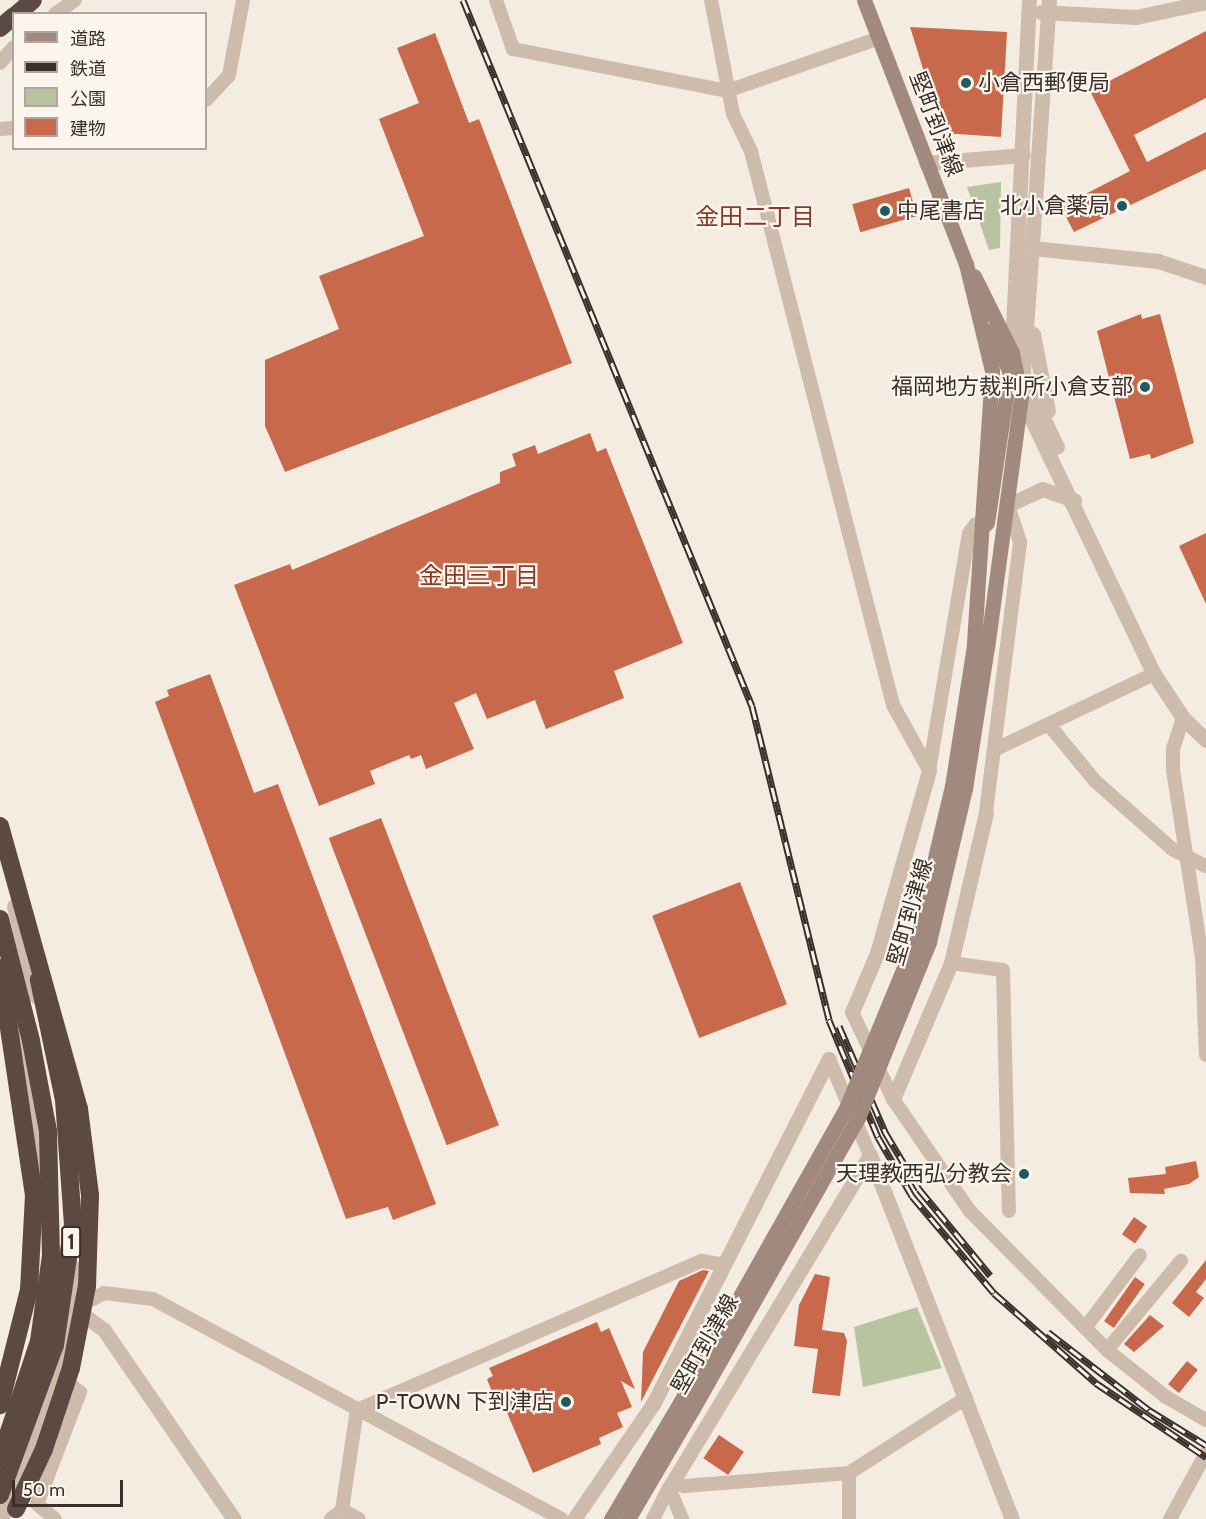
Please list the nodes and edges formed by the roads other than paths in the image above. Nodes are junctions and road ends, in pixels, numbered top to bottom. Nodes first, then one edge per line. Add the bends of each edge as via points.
1 (33, 0) edge
2 (75, 0) edge
3 (243, 0) edge
4 (496, 0) edge
5 (711, 0) edge
6 (864, 0) edge
7 (1206, 2) edge
8 (1029, 6) edge
9 (1049, 6) edge
10 (19, 12) edge
11 (58, 12) edge
12 (12, 18) edge
13 (0, 28) edge
14 (879, 38) junction
15 (12, 50) edge
16 (0, 63) edge
17 (727, 90) junction
18 (207, 99) edge
19 (1023, 155) junction
20 (926, 163) junction
21 (1032, 248) junction
22 (966, 264) junction
23 (1206, 277) edge
24 (1029, 294) junction
25 (978, 306) junction
26 (1008, 324) junction
27 (1012, 353) junction
28 (1016, 374) junction
29 (1028, 399) junction
30 (1005, 414) junction
31 (1057, 447) junction
32 (1074, 500) junction
33 (1008, 505) junction
34 (986, 526) junction
35 (981, 646) junction
36 (1154, 674) junction
37 (1183, 718) junction
38 (1049, 724) junction
39 (1206, 740) edge
40 (996, 749) junction
41 (929, 770) junction
42 (986, 812) joint
43 (0, 826) edge
44 (0, 850) edge
45 (1189, 860) junction
46 (1206, 866) edge
47 (0, 919) edge
48 (0, 958) edge
49 (951, 963) junction
50 (0, 968) edge
51 (39, 980) junction
52 (852, 1012) joint
53 (1206, 1055) edge
54 (829, 1059) joint
55 (893, 1099) junction
56 (870, 1155) junction
57 (1009, 1210) dead end
58 (1140, 1256) dead end
59 (1181, 1261) dead end
60 (725, 1265) junction
61 (41, 1291) junction
62 (74, 1308) junction
63 (1085, 1328) junction
64 (1107, 1350) junction
65 (57, 1374) junction
66 (966, 1398) junction
67 (0, 1405) edge
68 (687, 1405) junction
69 (357, 1410) junction
70 (1206, 1420) edge
71 (0, 1434) edge
72 (1206, 1453) edge
73 (0, 1459) edge
74 (849, 1473) junction
75 (671, 1485) junction
76 (0, 1496) edge
77 (342, 1510) junction
78 (9, 1516) edge
79 (55, 1519) edge
80 (234, 1519) edge
81 (331, 1519) edge
82 (359, 1519) edge
83 (562, 1519) edge
84 (574, 1519) edge
85 (611, 1519) edge
86 (628, 1519) edge
87 (652, 1519) edge
88 (682, 1519) edge
89 (849, 1519) edge
90 (1012, 1519) edge
91 (1170, 1519) edge

1 - 10 highway
2 - 11 street
3 - 18 street via 229,75
4 - 17 street via 513,49
5 - 17 street
6 - 14 main road, 堅町到津線
7 - 9 street via 1137,17
8 - 9 street
8 - 19 street
9 - 21 street
12 - 13 highway
14 - 17 street
14 - 20 main road, 堅町到津線
15 - 16 street
17 - 41 street via 751,151 893,705
19 - 20 street
19 - 26 street
20 - 22 main road, 堅町到津線
21 - 23 street via 1158,261
21 - 24 street
22 - 25 main road, 堅町到津線
22 - 26 main road, 堅町到津線
24 - 26 street
24 - 28 street
24 - 31 street via 1036,357
25 - 26 main road
25 - 28 main road
25 - 34 main road, 堅町到津線 via 994,391 981,498
26 - 27 main road, 堅町到津線
27 - 28 main road
27 - 29 main road, 堅町到津線
28 - 29 main road
28 - 30 main road
29 - 30 main road
29 - 31 street
29 - 32 street
29 - 33 main road, 堅町到津線
30 - 34 main road
31 - 32 street
32 - 33 street via 1042,489
32 - 36 street
33 - 35 main road, 堅町到津線
33 - 40 street via 1020,542
34 - 35 main road, 堅町到津線
34 - 41 street via 976,524 969,533
35 - 68 main road, 堅町到津線, bridge via 965,789 929,942 858,1118
36 - 37 street
36 - 38 street
37 - 39 street
37 - 45 street via 1173,748 1173,770
38 - 40 street
38 - 45 street via 1095,782
40 - 42 street
41 - 52 street via 877,953
42 - 49 street
43 - 51 highway, 1
44 - 62 street via 43,1027 67,1166
45 - 46 street
45 - 53 street via 1202,957
47 - 73 highway, bridge via 31,1041 48,1131 51,1256 39,1341
48 - 61 street via 26,1062 44,1173
49 - 55 street
49 - 57 street via 1003,970
50 - 67 highway via 23,1098 34,1214 29,1290
51 - 76 highway, 1, bridge via 64,1100 73,1225 55,1345
51 - 78 highway, bridge via 79,1109 90,1244 71,1368 44,1449
52 - 55 street
54 - 56 street
54 - 60 street
55 - 63 street via 969,1210
56 - 66 street
56 - 75 street
58 - 63 street
59 - 64 street
60 - 69 street via 702,1261
60 - 84 street via 653,1404
61 - 62 street
61 - 71 street
62 - 65 street
62 - 69 street via 104,1293 153,1299
62 - 80 street via 104,1330
63 - 64 street
64 - 70 street via 1166,1397
65 - 78 street
65 - 79 street via 80,1392 37,1504
66 - 74 street
66 - 90 street
68 - 85 main road, 堅町到津線
68 - 86 main road, 堅町到津線
69 - 77 street
69 - 83 street
72 - 91 street
74 - 75 street
74 - 89 street
75 - 87 street
75 - 88 street
77 - 81 street
77 - 82 street

